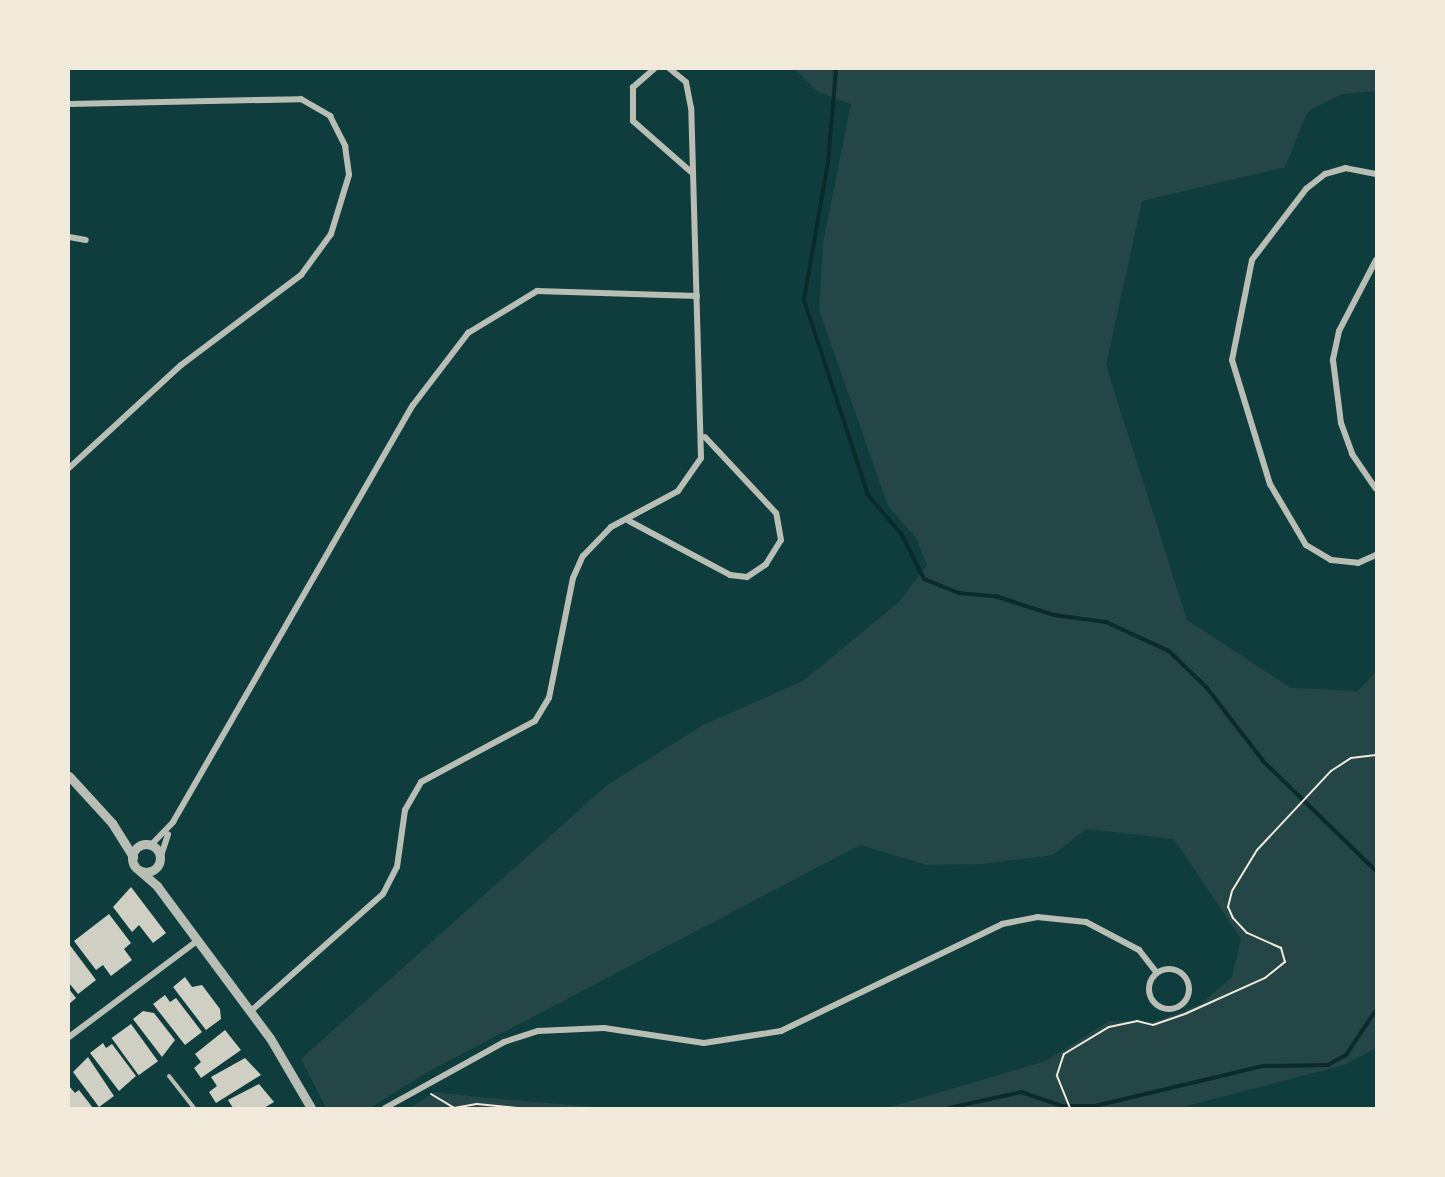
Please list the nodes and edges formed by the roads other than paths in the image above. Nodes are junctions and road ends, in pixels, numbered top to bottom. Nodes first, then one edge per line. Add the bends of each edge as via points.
1 (654, 69) edge
2 (670, 69) edge
3 (69, 104) edge
4 (691, 172) junction
5 (1376, 174) edge
6 (69, 237) edge
7 (86, 240) dead end
8 (1376, 260) edge
9 (697, 296) junction
10 (705, 437) junction
11 (69, 468) edge
12 (1376, 489) edge
13 (629, 521) junction
14 (1376, 555) edge
15 (69, 776) edge
16 (172, 822) junction
17 (112, 823) junction
18 (147, 844) junction
19 (133, 857) junction
20 (159, 862) junction
21 (140, 871) junction
22 (167, 898) junction
23 (198, 940) junction
24 (1157, 973) junction
25 (251, 1011) junction
26 (69, 1036) edge
27 (169, 1076) dead end
28 (194, 1108) edge
29 (311, 1108) edge
30 (385, 1108) edge

1 - 4 street via 633,87 633,121
2 - 4 street via 682,75 690,97
3 - 11 street via 301,99 330,116 345,146 349,175 331,234 301,275 182,365
4 - 9 street
5 - 14 street via 1346,168 1325,174 1306,189 1252,260 1232,360 1270,484 1306,545 1330,560 1358,562
6 - 7 street
8 - 12 street via 1339,330 1334,360 1341,423 1352,454
9 - 10 street
9 - 16 street via 537,291 468,333 408,414
10 - 13 street via 701,458 682,486
10 - 13 street via 776,513 781,540 766,564 747,578 730,575
13 - 25 street via 611,527 580,563 543,710 522,730 421,782 405,810 397,867 383,894
15 - 17 street
16 - 18 street
16 - 20 street
17 - 18 street
17 - 19 street
18 - 19 street
18 - 20 street
19 - 21 street
20 - 21 street
20 - 22 street
21 - 22 street
22 - 23 street
23 - 25 street
23 - 26 street
24 - 24 street via 1150,984 1153,1002 1170,1010 1182,1005 1189,987 1183,975 1170,969
24 - 30 street via 1139,950 1086,922 1037,917 1002,924 781,1031 704,1043 604,1028 538,1030 423,1085
25 - 29 street
27 - 28 lane

